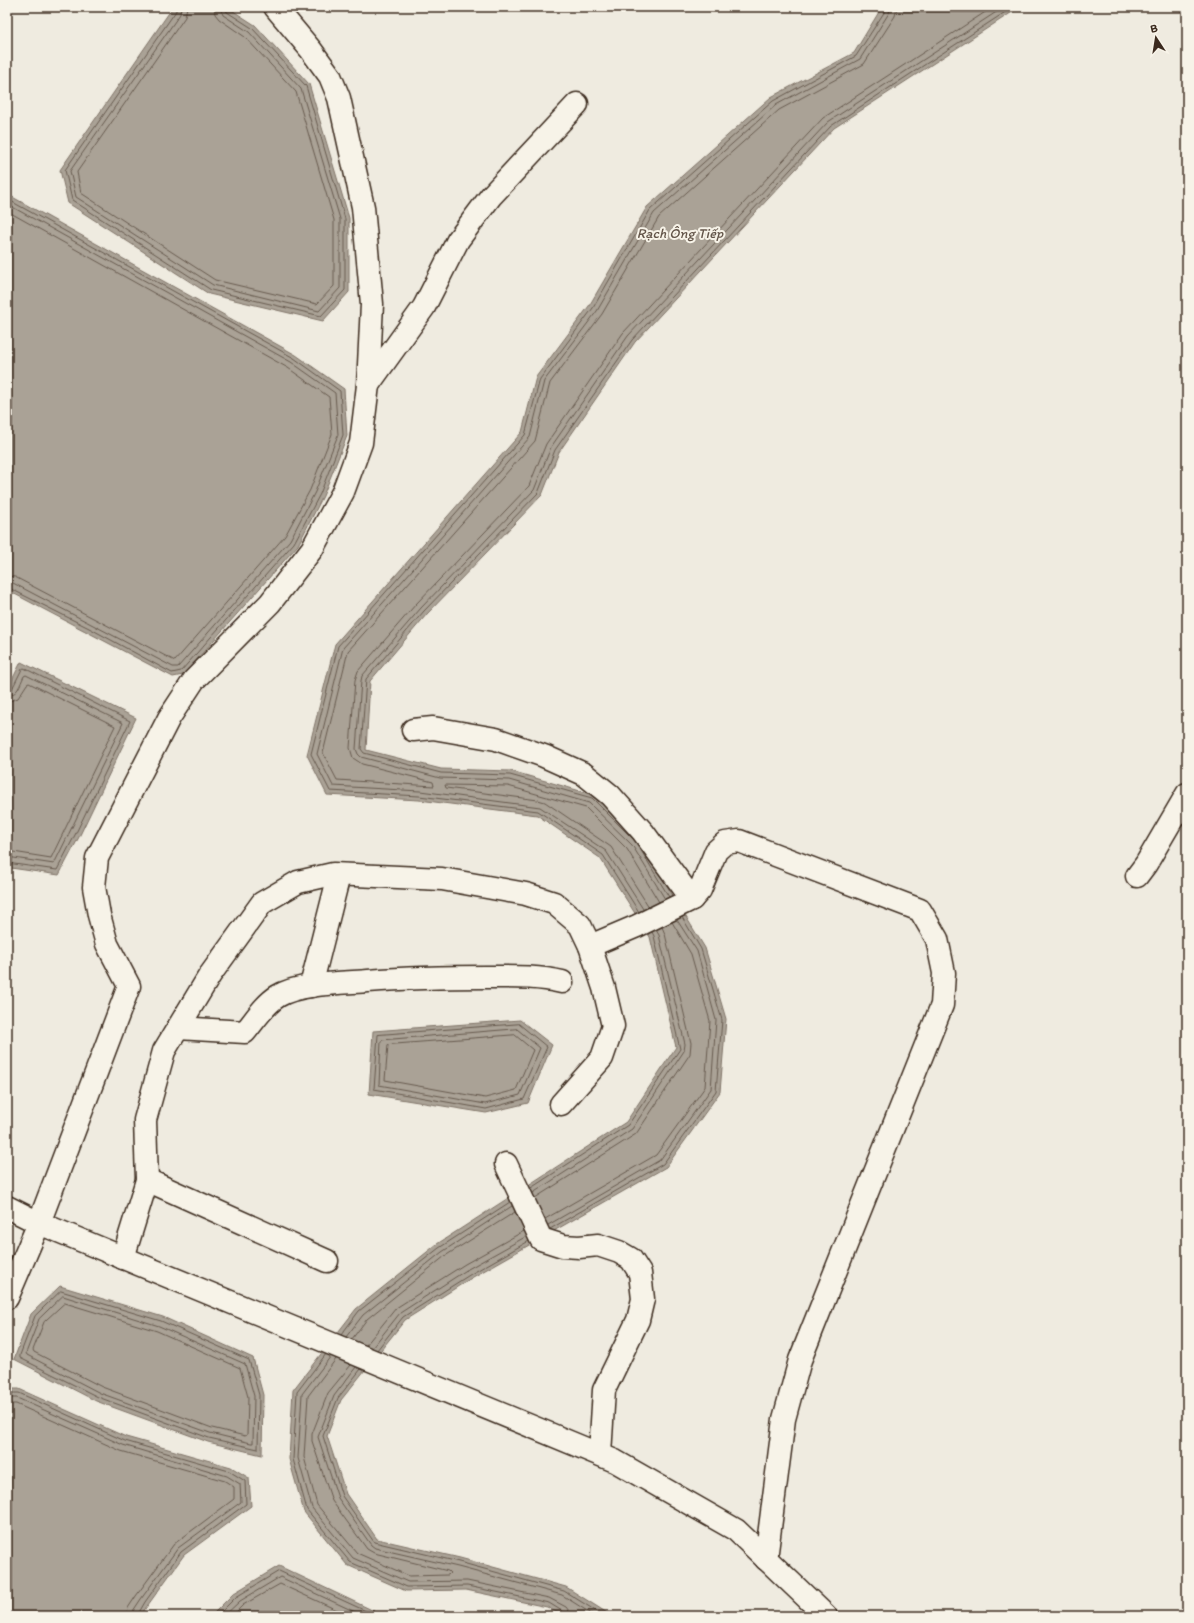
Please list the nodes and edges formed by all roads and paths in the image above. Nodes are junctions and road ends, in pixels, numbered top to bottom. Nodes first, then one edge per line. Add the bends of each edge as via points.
1 (275, 7) edge
2 (577, 104) dead end
3 (368, 385) junction
4 (413, 730) dead end
5 (1187, 794) edge
6 (339, 875) junction
7 (1137, 876) dead end
8 (687, 902) junction
9 (590, 946) junction
10 (562, 982) dead end
11 (311, 986) junction
12 (178, 1028) junction
13 (560, 1104) dead end
14 (510, 1174) dead end
15 (147, 1180) junction
16 (7, 1207) edge
17 (39, 1223) junction
18 (123, 1258) junction
19 (328, 1261) dead end
20 (7, 1298) edge
21 (600, 1454) junction
22 (766, 1559) junction
23 (826, 1616) edge

1 - 3 street via 330,76 339,98 363,207 372,304
2 - 3 street via 491,196 458,240 424,307
3 - 17 street via 361,442 342,492 312,549 270,603 194,680 169,718 97,858 94,887 99,915 107,944 129,986
4 - 8 street via 433,728 496,739 584,774 610,795 643,832
5 - 7 street
6 - 9 street via 442,879 526,894 554,903 580,925
6 - 11 street
6 - 12 street via 298,882 262,903 210,975
8 - 9 street
8 - 22 street via 702,886 716,851 725,843 739,841 920,910 937,939 944,973 942,1005 800,1360 784,1419
9 - 13 street via 613,1026 602,1058
10 - 11 street via 529,977 426,977
11 - 12 street via 278,996 261,1011 245,1032
12 - 15 street via 164,1051 145,1120
14 - 21 street via 541,1239 563,1246 598,1245 631,1259 640,1273 644,1299 638,1320 604,1390
15 - 18 street
15 - 19 street
16 - 17 street
17 - 18 street
17 - 20 street
18 - 21 street
21 - 22 street via 736,1530
22 - 23 street

